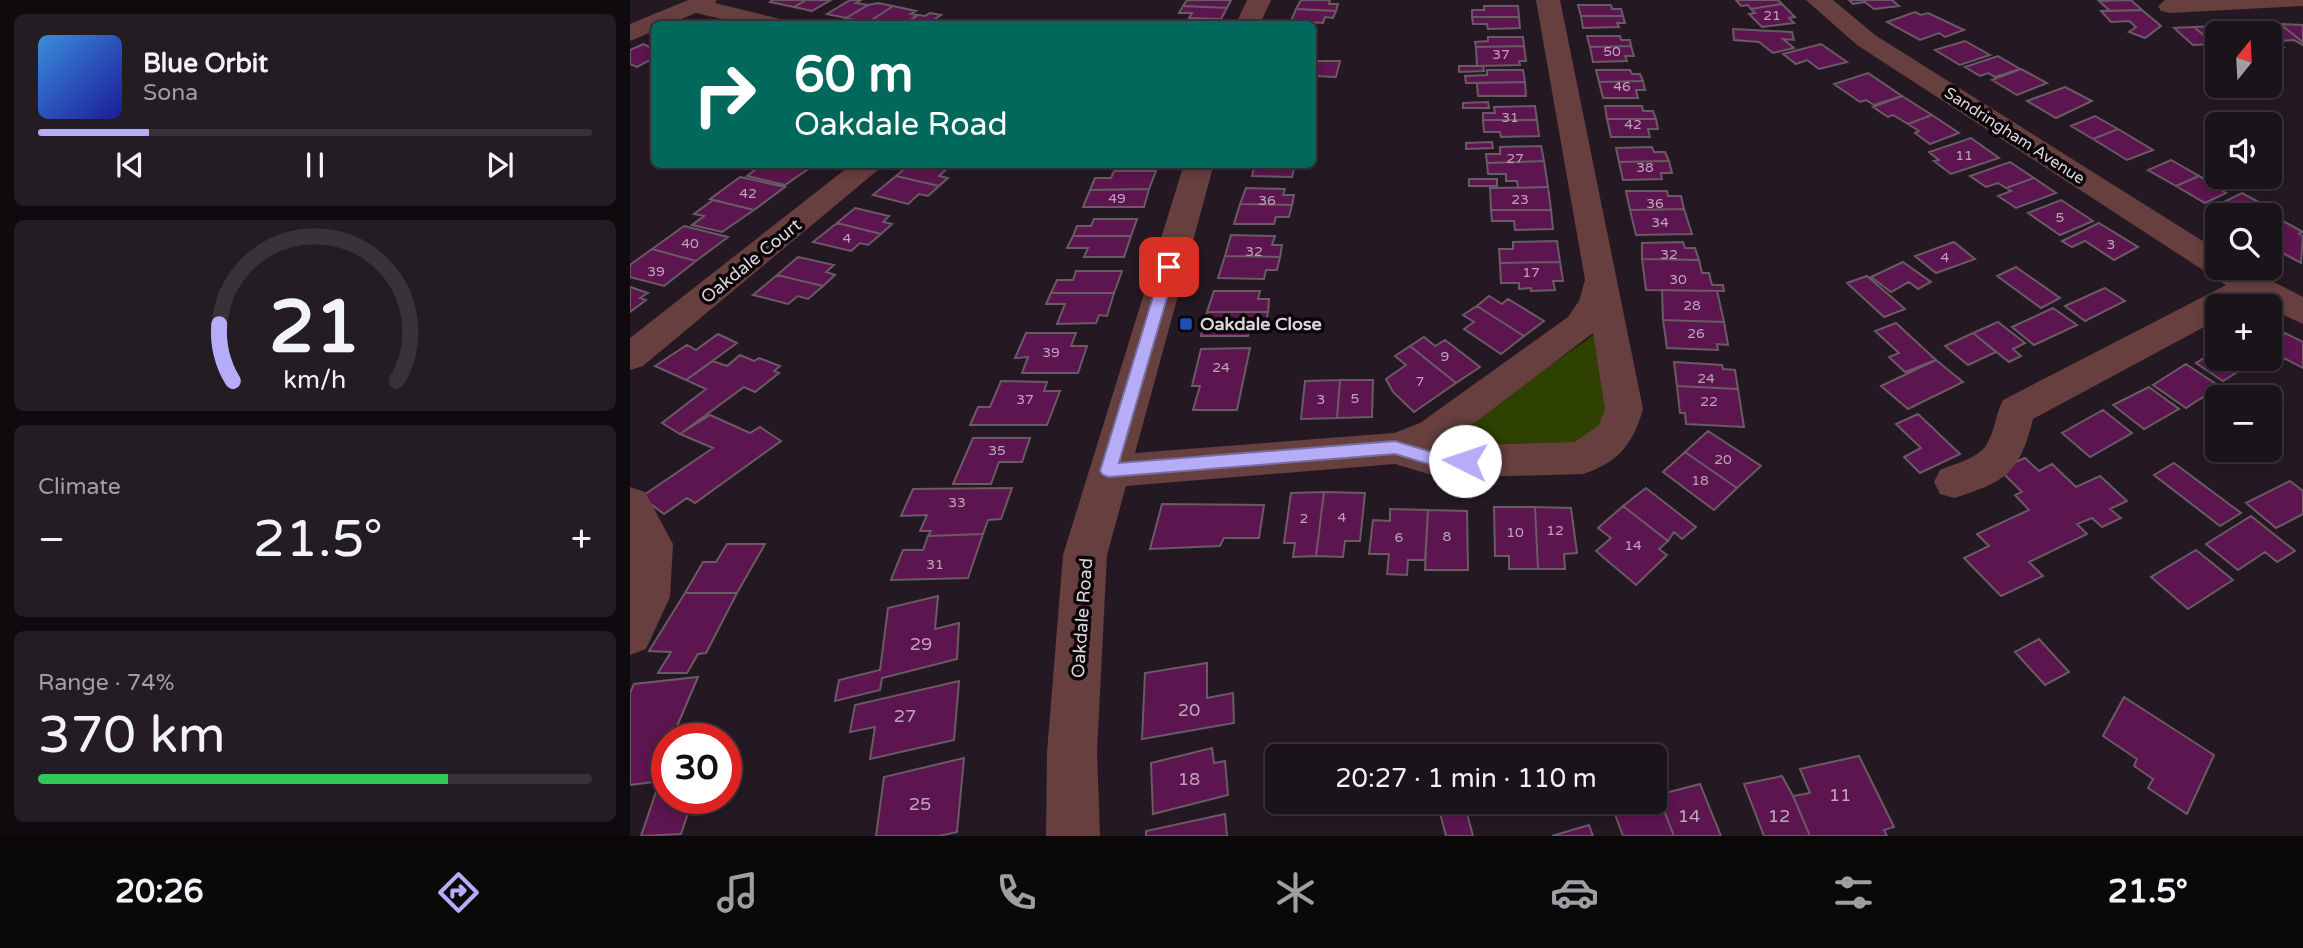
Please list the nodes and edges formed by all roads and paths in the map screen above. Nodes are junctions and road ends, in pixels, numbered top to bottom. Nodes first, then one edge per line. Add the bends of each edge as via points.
1 (1259, 0) edge
2 (1548, 0) edge
3 (1818, 0) edge
4 (2298, 0) edge
5 (704, 2) edge
6 (2170, 6) dead end
7 (656, 21) edge
8 (757, 21) edge
9 (1249, 21) edge
10 (651, 23) edge
11 (630, 33) edge
12 (866, 168) edge
13 (1198, 168) edge
14 (2205, 257) edge
15 (1602, 279) junction
16 (2241, 280) edge
17 (2252, 287) junction
18 (2303, 312) edge
19 (630, 357) edge
20 (1395, 447) junction
21 (1109, 471) junction
22 (1954, 482) dead end
23 (630, 504) edge
24 (630, 634) edge
25 (1073, 836) edge

1 - 9 street
2 - 15 street
3 - 14 street, Sandringham Avenue via 1866,40
4 - 6 street
5 - 7 street
5 - 8 street via 705,8 714,12
10 - 11 street
12 - 19 street, Oakdale Court
13 - 21 street, Oakdale Road
15 - 20 street via 1596,303 1580,326 1434,434
15 - 20 street via 1624,410 1616,434 1583,458 1442,462
16 - 17 street
17 - 18 street
17 - 22 street via 2017,410 1998,461
20 - 21 street
21 - 25 street, Oakdale Road via 1086,555 1072,752
23 - 24 street via 652,544 648,597

